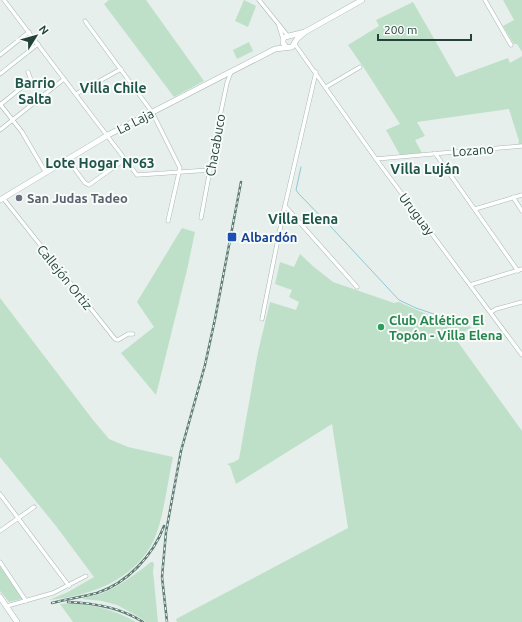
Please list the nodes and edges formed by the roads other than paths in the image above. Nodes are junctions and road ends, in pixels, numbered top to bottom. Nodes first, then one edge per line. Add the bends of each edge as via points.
1 (4, 0) edge
2 (259, 0) edge
3 (362, 0) edge
4 (485, 0) edge
5 (85, 21) dead end
6 (278, 24) junction
7 (29, 32) junction
8 (305, 32) junction
9 (289, 36) junction
10 (283, 40) junction
11 (295, 43) junction
12 (38, 44) junction
13 (511, 44) dead end
14 (288, 47) junction
15 (275, 49) junction
16 (300, 52) junction
17 (0, 55) edge
18 (360, 67) dead end
19 (121, 69) junction
20 (28, 72) dead end
21 (231, 72) junction
22 (316, 72) junction
23 (0, 74) edge
24 (64, 79) junction
25 (326, 87) junction
26 (76, 94) junction
27 (0, 105) edge
28 (152, 112) junction
29 (13, 120) junction
30 (0, 130) edge
31 (108, 135) junction
32 (522, 147) edge
33 (435, 153) junction
34 (125, 159) junction
35 (376, 159) junction
36 (68, 160) junction
37 (210, 170) junction
38 (179, 172) junction
39 (46, 173) junction
40 (522, 194) edge
41 (513, 197) junction
42 (2, 199) edge
43 (285, 206) junction
44 (475, 209) junction
45 (522, 211) edge
46 (201, 218) dead end
47 (168, 221) dead end
48 (520, 270) edge
49 (470, 285) junction
50 (357, 287) dead end
51 (522, 302) edge
52 (491, 312) junction
53 (262, 319) dead end
54 (133, 334) dead end
55 (522, 354) edge
56 (0, 494) edge
57 (34, 506) dead end
58 (18, 518) junction
59 (0, 531) edge
60 (0, 562) edge
61 (86, 576) dead end
62 (69, 586) junction
63 (0, 596) edge
64 (26, 601) junction
65 (7, 606) junction
66 (17, 622) edge

1 - 7 street
2 - 6 street
3 - 8 main road
4 - 13 street
5 - 19 street
6 - 9 street
6 - 10 street
7 - 12 street
7 - 17 street
8 - 9 main road
8 - 11 main road
9 - 10 main road, La Laja
9 - 11 main road
10 - 14 main road
10 - 15 main road, La Laja
11 - 14 main road
11 - 16 street, Uruguay
12 - 23 street
12 - 24 street
14 - 15 main road, La Laja
14 - 16 street
15 - 21 main road, La Laja
16 - 22 street, Uruguay
18 - 25 street
19 - 26 street
19 - 28 street
20 - 27 street via 31,80
21 - 28 main road, La Laja
21 - 37 street, Chacabuco
22 - 25 street, Uruguay
22 - 43 street
24 - 26 street
24 - 29 street
25 - 35 street, Uruguay
26 - 31 street
27 - 29 street
28 - 31 main road, La Laja
28 - 38 street via 180,168
29 - 30 street
29 - 39 street
31 - 34 street
31 - 36 main road, La Laja
32 - 33 street, Lozano
33 - 35 street, Lozano
33 - 44 street
34 - 36 street via 90,184 85,184
34 - 38 street via 137,175
35 - 49 street, Uruguay
36 - 39 main road, La Laja
37 - 38 street
37 - 46 street, Chacabuco
38 - 47 street
39 - 42 main road, La Laja
40 - 41 street
41 - 44 street
41 - 45 street
42 - 54 street, Callejón Ortiz via 115,339
43 - 50 street
43 - 53 street
44 - 48 street
48 - 49 street
49 - 52 street, Uruguay
51 - 52 street
52 - 55 street, Uruguay
56 - 58 street
57 - 58 street
58 - 59 street
58 - 62 street
60 - 64 street
61 - 62 street
62 - 64 street
63 - 65 main road
64 - 65 street
65 - 66 main road

